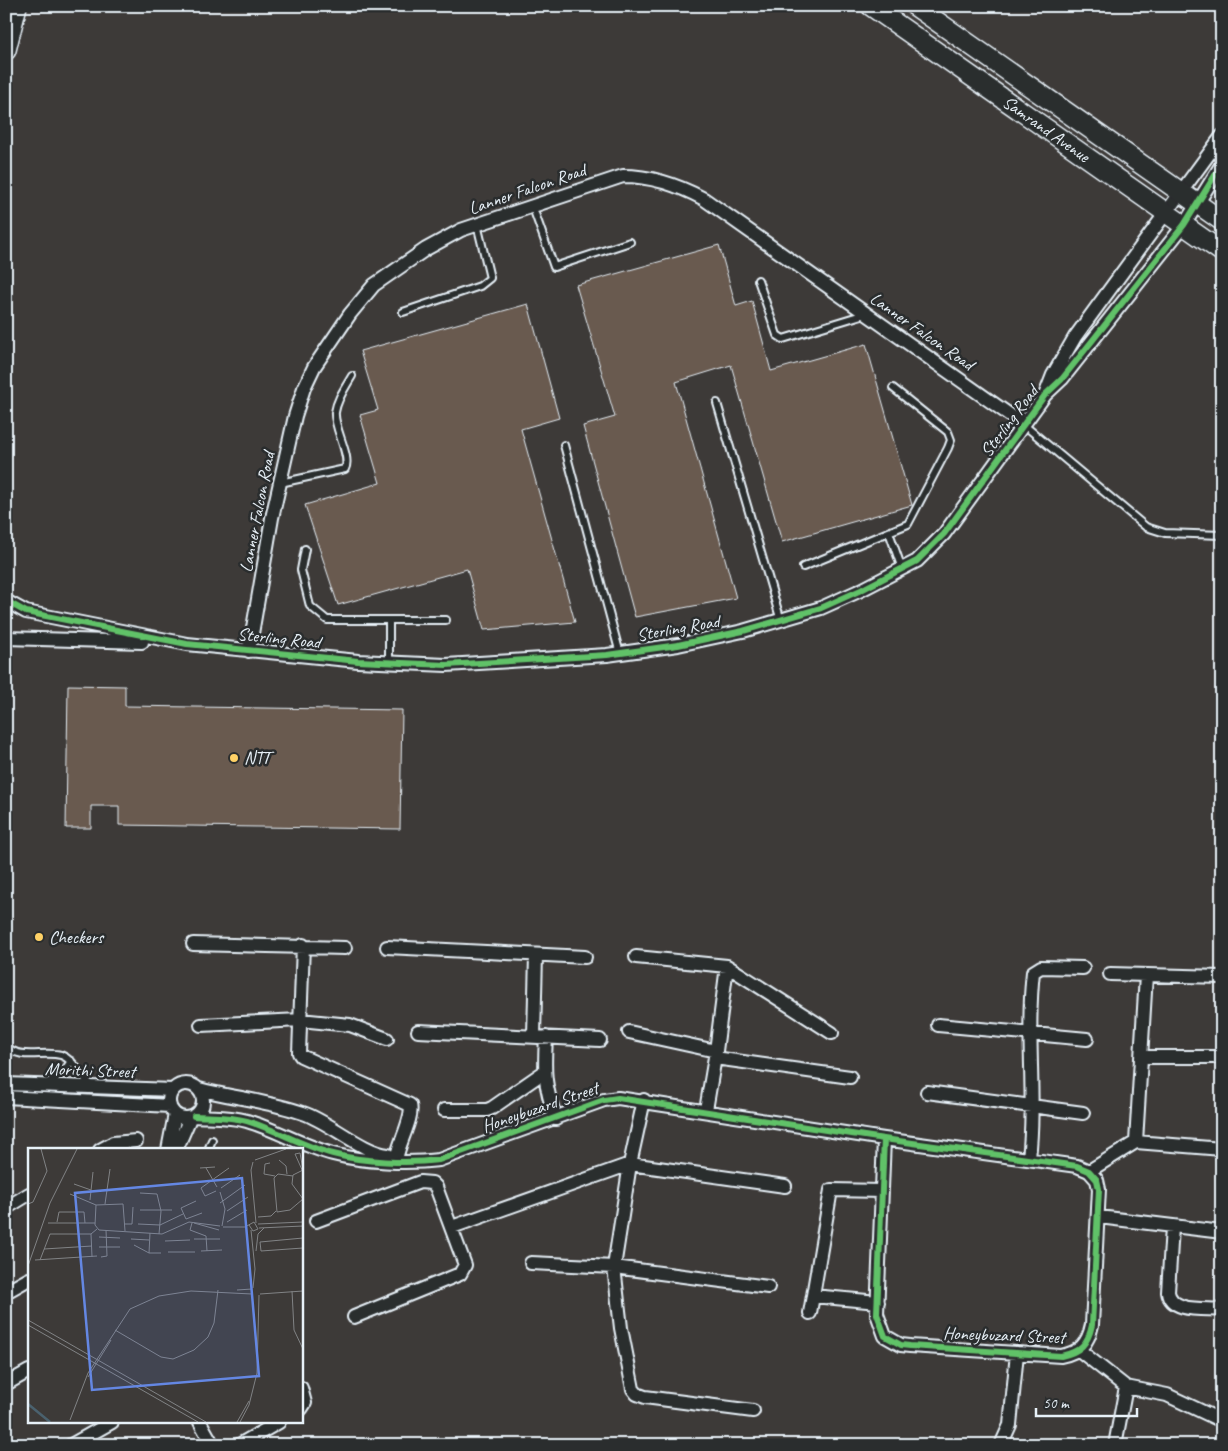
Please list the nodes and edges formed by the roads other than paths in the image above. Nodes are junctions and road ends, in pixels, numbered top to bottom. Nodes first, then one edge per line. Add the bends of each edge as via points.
1 (17, 6) edge
2 (871, 6) edge
3 (915, 6) edge
4 (6, 50) edge
5 (1222, 136) edge
6 (1222, 164) edge
7 (1180, 193) junction
8 (1196, 204) junction
9 (532, 206) junction
10 (1165, 212) junction
11 (1222, 221) edge
12 (477, 224) junction
13 (1184, 225) junction
14 (630, 242) dead end
15 (1222, 252) edge
16 (758, 280) dead end
17 (403, 312) dead end
18 (867, 314) junction
19 (352, 376) dead end
20 (893, 388) dead end
21 (1045, 395) junction
22 (717, 403) dead end
23 (1024, 425) junction
24 (564, 445) dead end
25 (280, 483) junction
26 (889, 532) junction
27 (1222, 535) edge
28 (304, 549) dead end
29 (803, 567) dead end
30 (903, 570) junction
31 (6, 601) edge
32 (389, 620) junction
33 (446, 620) dead end
34 (781, 621) junction
35 (6, 638) edge
36 (187, 644) junction
37 (249, 651) junction
38 (620, 654) junction
39 (389, 662) junction
40 (193, 944) dead end
41 (303, 946) junction
42 (387, 947) dead end
43 (344, 948) dead end
44 (536, 955) junction
45 (585, 957) dead end
46 (636, 957) dead end
47 (727, 966) junction
48 (1082, 968) dead end
49 (1110, 974) dead end
50 (1146, 975) junction
51 (1222, 977) edge
52 (300, 1020) junction
53 (201, 1025) dead end
54 (938, 1025) dead end
55 (418, 1030) dead end
56 (629, 1032) dead end
57 (832, 1033) dead end
58 (1031, 1035) junction
59 (540, 1037) junction
60 (387, 1038) dead end
61 (1087, 1039) dead end
62 (600, 1040) dead end
63 (6, 1046) edge
64 (716, 1055) junction
65 (1141, 1057) junction
66 (1222, 1057) edge
67 (71, 1061) junction
68 (544, 1072) junction
69 (850, 1077) dead end
70 (6, 1084) edge
71 (40, 1086) junction
72 (97, 1089) junction
73 (199, 1089) junction
74 (173, 1090) junction
75 (927, 1092) dead end
76 (6, 1097) edge
77 (644, 1100) junction
78 (1032, 1108) junction
79 (172, 1110) junction
80 (444, 1110) dead end
81 (706, 1110) junction
82 (1083, 1113) dead end
83 (192, 1117) junction
84 (556, 1119) junction
85 (884, 1139) junction
86 (136, 1141) dead end
87 (1136, 1142) junction
88 (472, 1147) junction
89 (104, 1148) edge
90 (168, 1148) edge
91 (177, 1148) edge
92 (209, 1148) edge
93 (215, 1148) edge
94 (1222, 1149) edge
95 (397, 1156) junction
96 (1029, 1158) junction
97 (630, 1164) junction
98 (1089, 1170) junction
99 (785, 1186) dead end
100 (882, 1191) junction
101 (28, 1195) edge
102 (6, 1208) edge
103 (1099, 1217) junction
104 (316, 1221) dead end
105 (452, 1227) junction
106 (1172, 1227) junction
107 (1222, 1232) edge
108 (531, 1263) dead end
109 (614, 1267) junction
110 (28, 1280) edge
111 (768, 1287) dead end
112 (6, 1292) edge
113 (813, 1296) junction
114 (878, 1302) junction
115 (1222, 1310) edge
116 (810, 1313) dead end
117 (354, 1317) dead end
118 (1079, 1350) junction
119 (1017, 1353) junction
120 (28, 1372) edge
121 (6, 1384) edge
122 (1126, 1388) junction
123 (302, 1392) edge
124 (302, 1408) edge
125 (753, 1411) dead end
126 (1222, 1421) edge
127 (108, 1424) edge
128 (201, 1424) edge
129 (275, 1424) edge
130 (71, 1445) edge
131 (213, 1445) edge
132 (239, 1445) edge
133 (1001, 1445) edge
134 (1115, 1445) edge

1 - 4 main road
2 - 10 main road, Samrand Avenue
3 - 7 main road, Samrand Avenue
5 - 7 street, Sterling Road
6 - 8 street, Sterling Road
7 - 8 main road, Samrand Avenue
7 - 10 street, Sterling Road
8 - 11 main road, Samrand Avenue
8 - 13 street, Sterling Road
9 - 12 street, Lanner Falcon Road
9 - 14 lane via 554,267
9 - 18 street, Lanner Falcon Road via 622,176 662,181 704,199
10 - 13 main road, Samrand Avenue
10 - 21 street, Sterling Road via 1075,337
12 - 17 lane via 490,278 480,286
12 - 25 street, Lanner Falcon Road via 426,249 374,285 350,314 314,367 304,388
13 - 15 main road, Samrand Avenue
13 - 21 street, Sterling Road via 1062,379
16 - 18 lane via 777,335 783,339
18 - 23 street, Lanner Falcon Road
19 - 25 lane via 335,412 347,461 345,468
20 - 26 lane via 948,432 951,440 911,520 904,527
21 - 23 street, Sterling Road
22 - 34 lane
23 - 27 lane via 1146,527 1165,533
23 - 30 street, Sterling Road via 944,534
24 - 38 lane
25 - 37 street, Lanner Falcon Road
26 - 29 lane
26 - 30 lane
28 - 32 lane via 301,570 310,606 327,620
30 - 34 street, Sterling Road via 821,608
31 - 36 street, Sterling Road via 26,612
32 - 33 lane
32 - 39 lane
34 - 38 street, Sterling Road via 678,645
35 - 36 street, Sterling Road
36 - 37 street, Sterling Road
37 - 39 street, Sterling Road
38 - 39 street, Sterling Road via 446,665
40 - 41 street
41 - 43 street
41 - 52 street
42 - 44 street
44 - 45 street
44 - 59 street
46 - 47 street
47 - 57 street
47 - 64 street
48 - 58 street via 1041,966 1035,970
49 - 50 street
50 - 51 street
50 - 65 street
52 - 53 street
52 - 60 street via 340,1023
52 - 95 street via 298,1050 301,1056 410,1106 412,1113
54 - 58 street
55 - 59 street
56 - 64 street
58 - 61 street
58 - 78 street
59 - 62 street
59 - 68 street
63 - 67 lane via 15,1052 57,1054
64 - 69 street
64 - 81 street
65 - 66 street
65 - 87 street
67 - 71 lane via 60,1077
67 - 72 lane via 80,1076
68 - 80 street via 487,1110
68 - 84 street via 546,1090
70 - 71 street, Morithi Street
71 - 72 street, Morithi Street
72 - 74 street, Morithi Street
73 - 74 street, Morithi Street via 189,1084
73 - 83 street via 204,1104
73 - 95 street, Honeybuzard Street via 303,1113 330,1124 367,1148
74 - 79 street via 169,1100
75 - 78 street
76 - 79 street, Morithi Street
77 - 81 street, Honeybuzard Street
77 - 84 street, Honeybuzard Street via 604,1100
77 - 97 street
78 - 82 street
78 - 96 street
79 - 83 street, Morithi Street via 182,1118
79 - 90 street
81 - 85 street, Honeybuzard Street
83 - 88 street, Honeybuzard Street via 233,1118 333,1154 396,1163 439,1160
83 - 91 street
84 - 88 street, Honeybuzard Street
85 - 96 street, Honeybuzard Street
85 - 100 street, Honeybuzard Street
86 - 89 street via 113,1143
87 - 94 street
87 - 98 street
88 - 95 street, Honeybuzard Street via 435,1155
92 - 93 lane via 212,1140
96 - 98 street, Honeybuzard Street
97 - 99 street
97 - 105 street
97 - 109 street
98 - 103 street, Honeybuzard Street via 1099,1189
100 - 113 street via 832,1190
100 - 114 street, Honeybuzard Street
101 - 102 street
103 - 106 street
103 - 118 street, Honeybuzard Street via 1092,1325
104 - 105 street via 427,1182 436,1187
105 - 117 street via 465,1265 460,1274
106 - 107 street
106 - 115 street via 1170,1301 1178,1306
108 - 109 street
109 - 111 street
109 - 125 street via 620,1328 633,1389 637,1394
110 - 112 street
113 - 114 street
113 - 116 street
114 - 119 street, Honeybuzard Street via 881,1330 901,1345
118 - 119 street, Honeybuzard Street via 1061,1356
118 - 122 street
119 - 133 street via 1010,1425
120 - 121 street
122 - 126 street via 1167,1395
122 - 134 street
123 - 124 street via 305,1403
127 - 130 street
128 - 131 street
129 - 132 street

